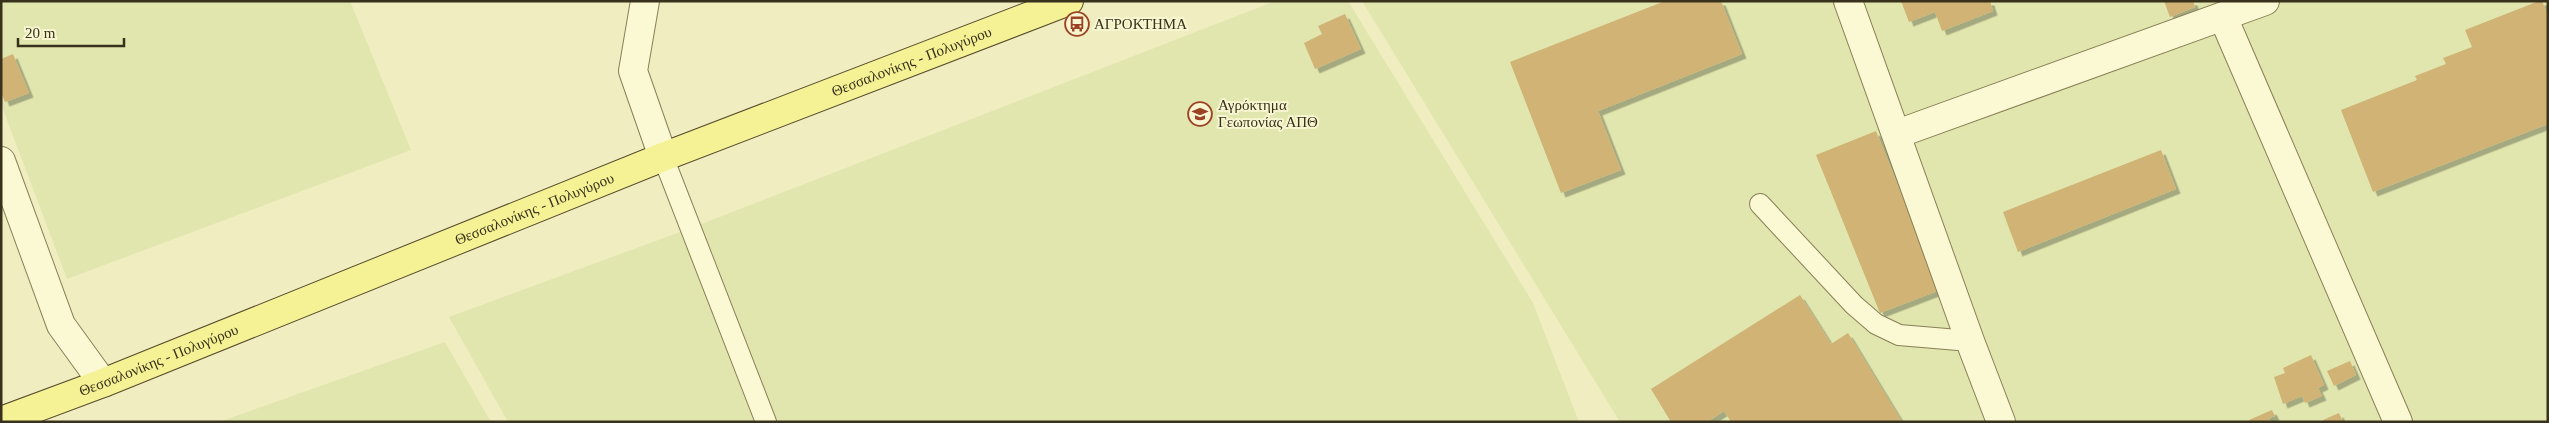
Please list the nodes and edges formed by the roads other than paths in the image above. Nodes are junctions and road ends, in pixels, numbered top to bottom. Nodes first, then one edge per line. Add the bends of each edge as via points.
1 (645, 1) edge
2 (1068, 1) edge
3 (1848, 1) edge
4 (2265, 1) edge
5 (2223, 17) junction
6 (1897, 134) junction
7 (663, 157) junction
8 (1, 161) edge
9 (1760, 204) dead end
10 (1970, 341) junction
11 (103, 383) junction
12 (1, 421) edge
13 (766, 422) edge
14 (2001, 422) edge
15 (2398, 422) edge

1 - 7 street via 633,71
2 - 7 main road, Θεσσαλονίκης - Πολυγύρου
3 - 6 street
4 - 5 street
5 - 6 street
5 - 15 street
6 - 10 street
7 - 11 main road, Θεσσαλονίκης - Πολυγύρου
7 - 13 lane
8 - 11 street via 61,325
9 - 10 lane via 1854,305 1876,324 1899,335
10 - 14 street
11 - 12 main road, Θεσσαλονίκης - Πολυγύρου

